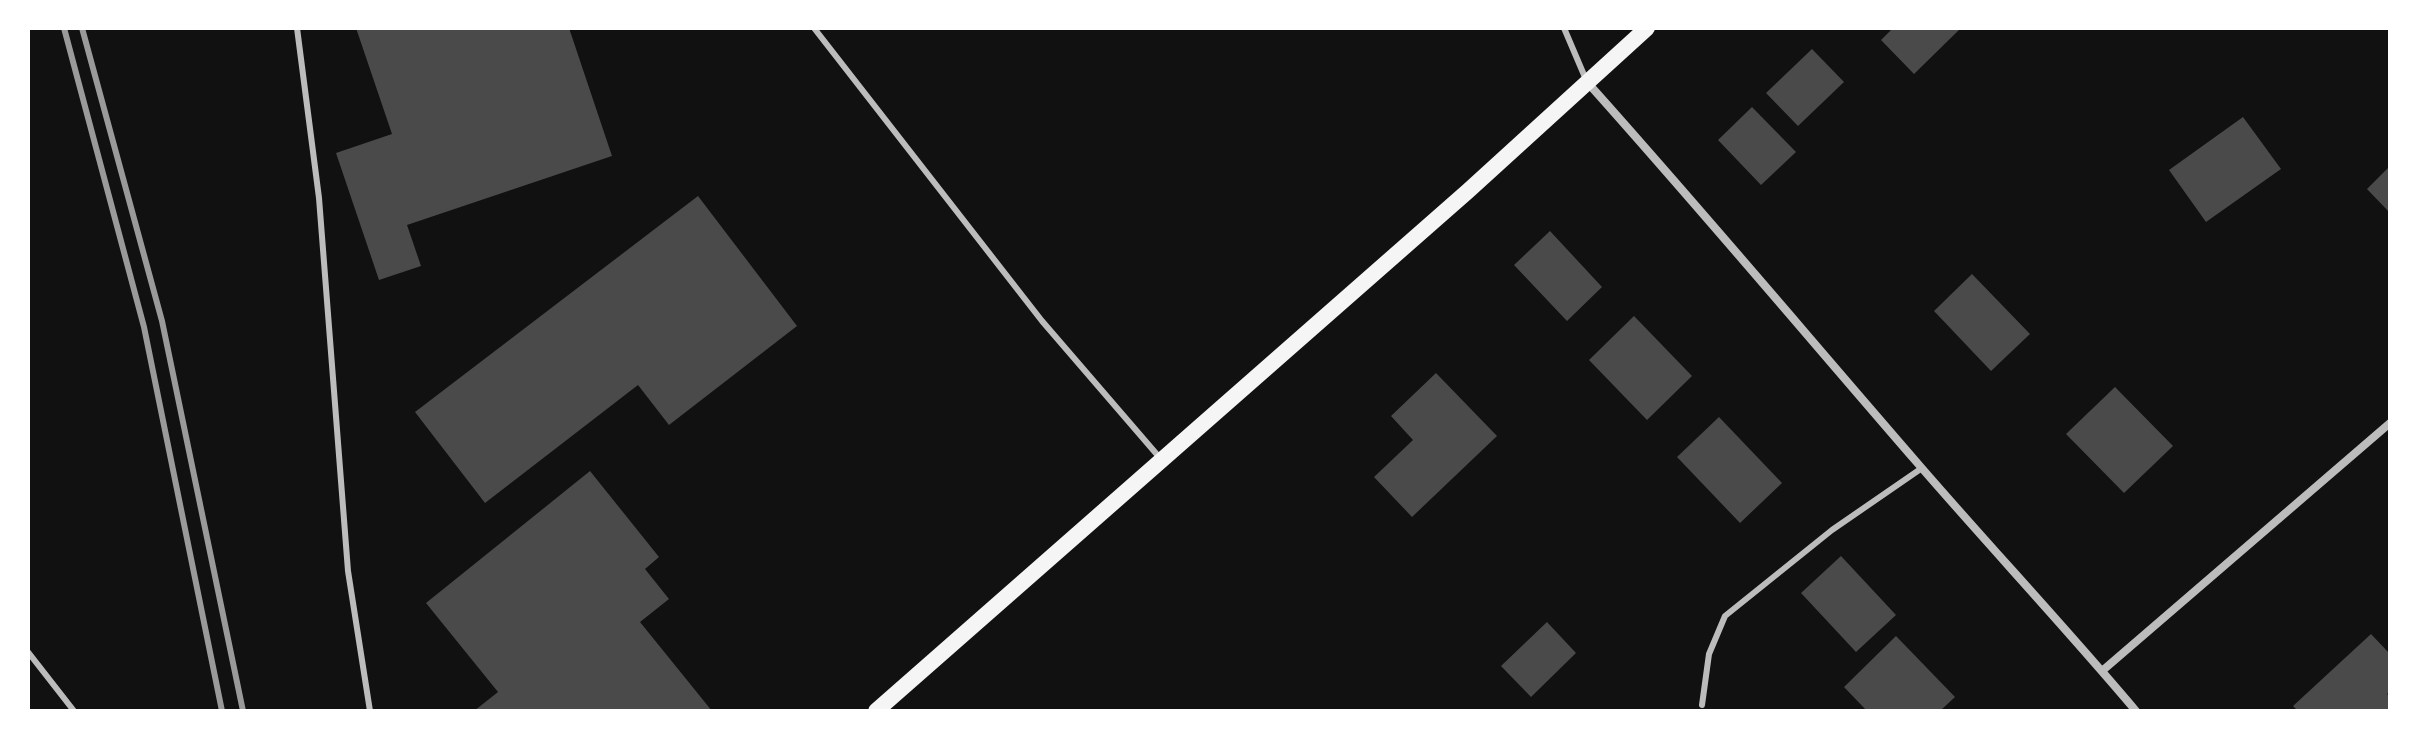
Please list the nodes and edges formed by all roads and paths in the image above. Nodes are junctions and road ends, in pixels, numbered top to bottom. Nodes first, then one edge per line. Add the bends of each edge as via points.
1 (297, 28) edge
2 (814, 28) edge
3 (1564, 28) edge
4 (1647, 28) edge
5 (1587, 82) junction
6 (2390, 423) edge
7 (1162, 461) junction
8 (1922, 468) junction
9 (28, 652) edge
10 (38, 667) junction
11 (28, 669) edge
12 (2102, 671) junction
13 (1702, 705) dead end
14 (74, 711) edge
15 (370, 711) edge
16 (876, 711) edge
17 (2136, 711) edge

1 - 15 lane via 319,198 348,571
2 - 7 lane via 1042,321
3 - 5 lane
4 - 5 main road
5 - 7 main road
5 - 8 street
6 - 12 street
7 - 16 main road
8 - 12 street
8 - 13 lane via 1832,530 1725,616 1709,654
9 - 10 lane
10 - 11 lane
10 - 14 lane
12 - 17 street

